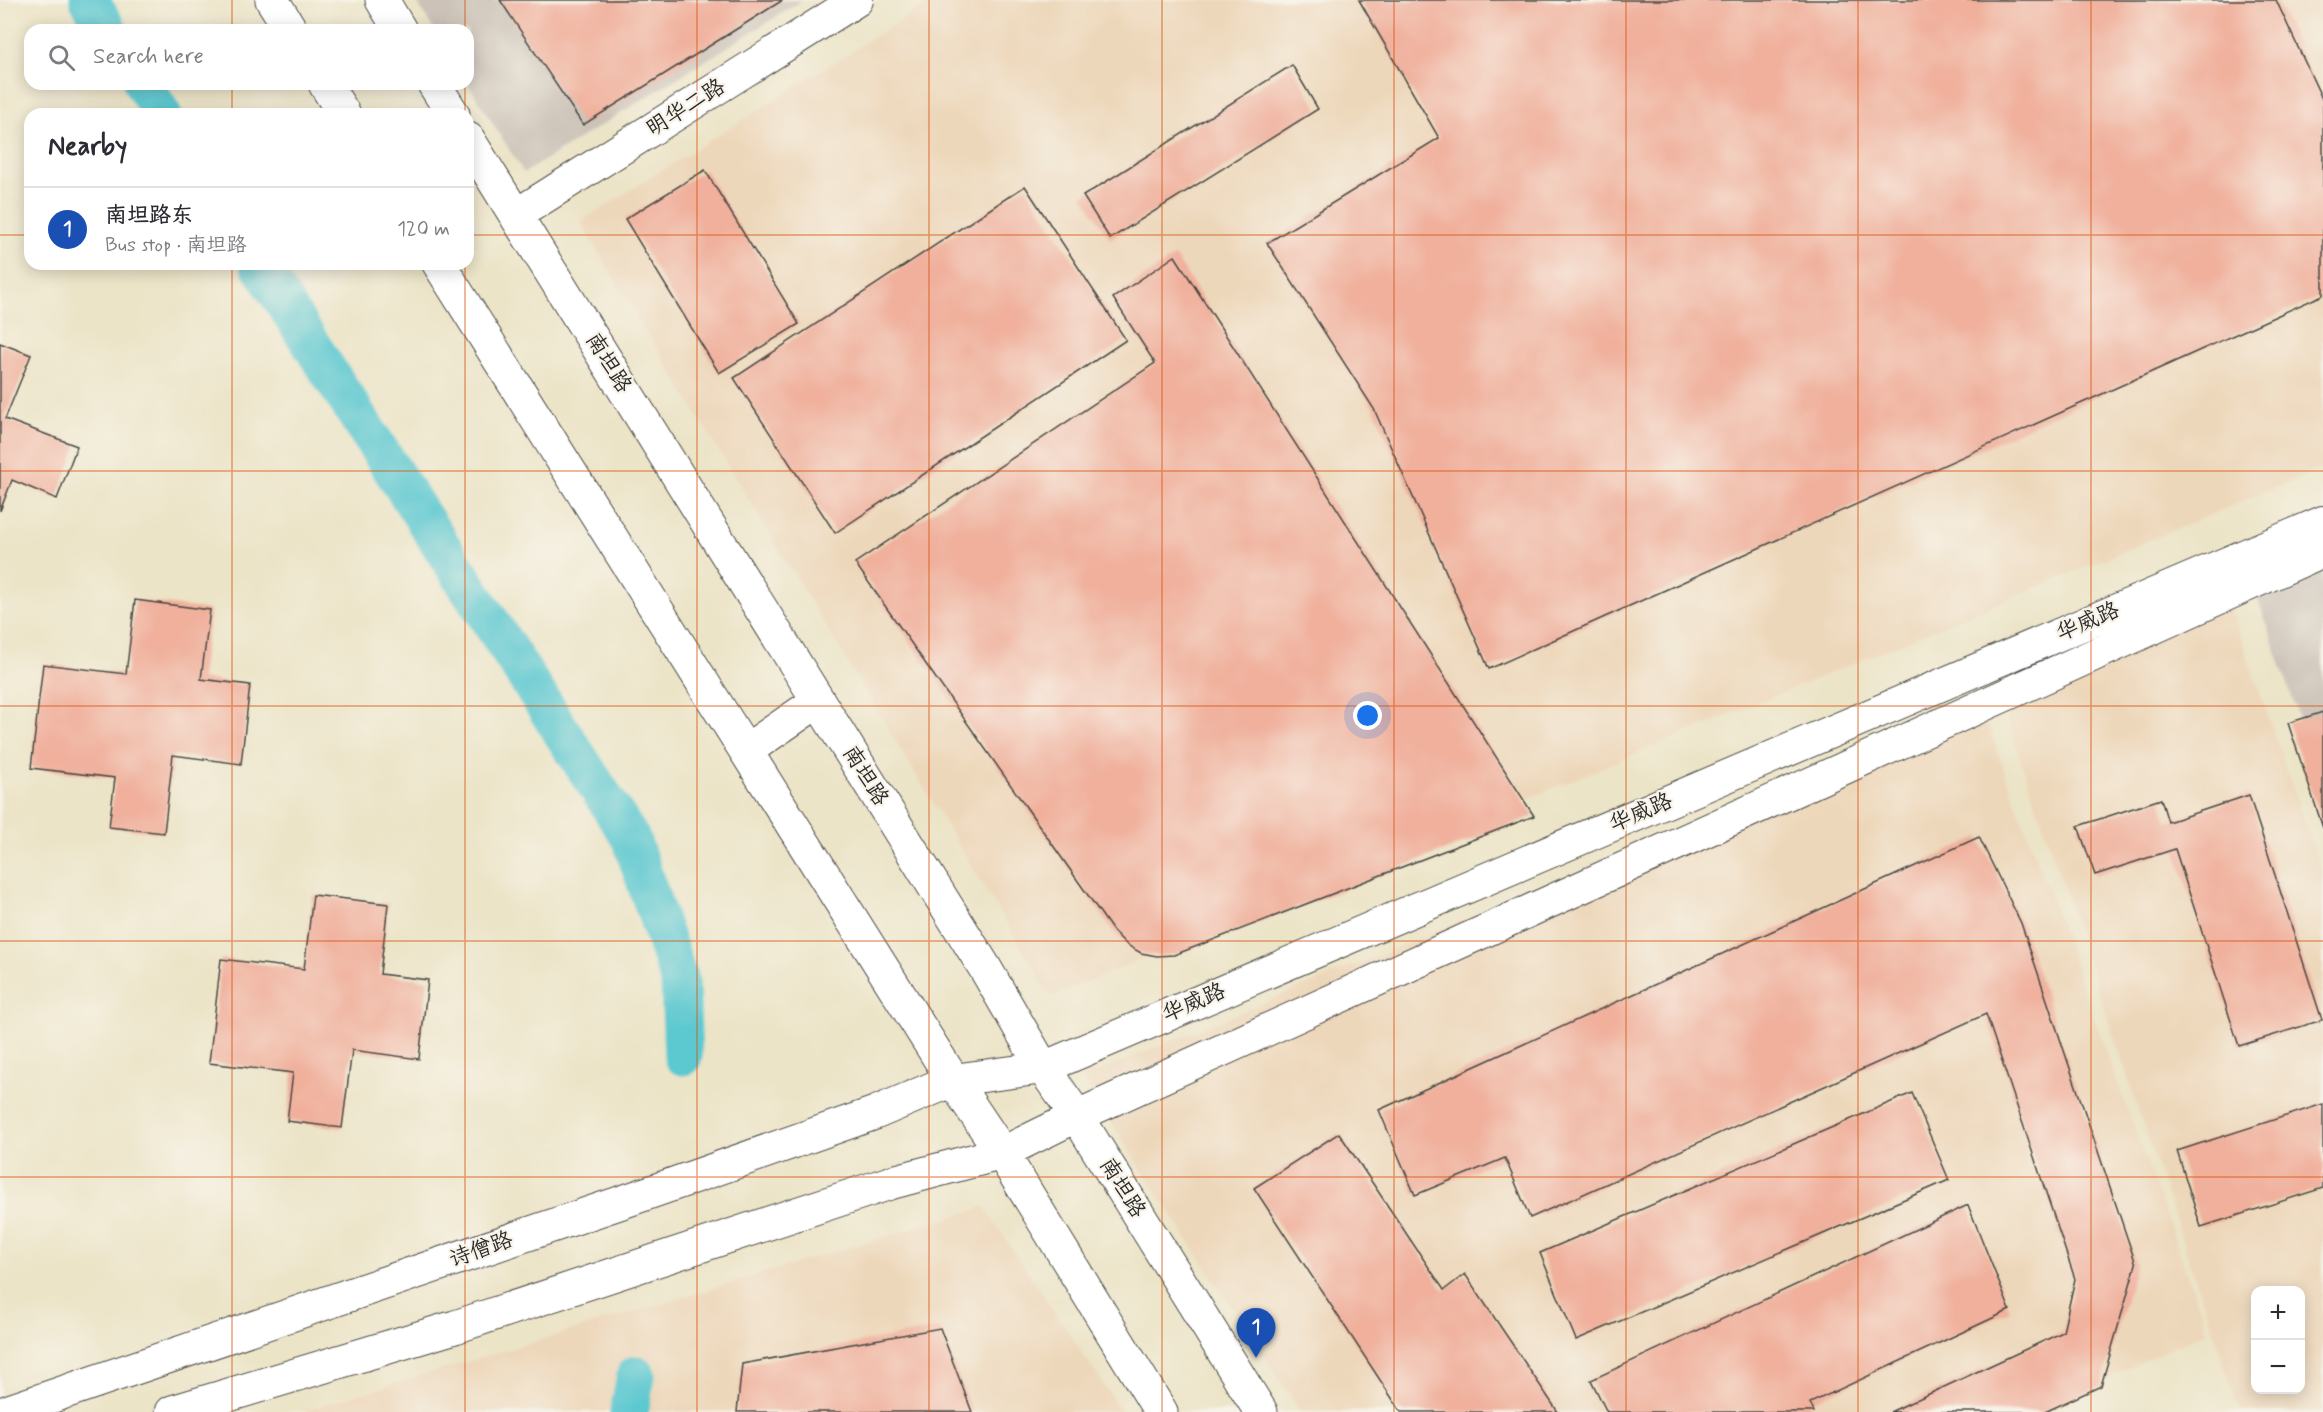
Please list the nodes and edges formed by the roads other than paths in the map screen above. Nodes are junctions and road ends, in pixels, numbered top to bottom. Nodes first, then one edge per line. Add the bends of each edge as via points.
1 (272, 0) edge
2 (382, 0) edge
3 (857, 0) edge
4 (287, 24) edge
5 (396, 24) edge
6 (329, 90) edge
7 (438, 90) edge
8 (340, 108) edge
9 (449, 108) edge
10 (474, 148) edge
11 (516, 215) junction
12 (443, 270) edge
13 (2323, 522) edge
14 (2323, 551) edge
15 (818, 701) junction
16 (747, 750) junction
17 (1043, 1068) junction
18 (953, 1080) junction
19 (1077, 1116) junction
20 (1002, 1153) junction
21 (6, 1412) edge
22 (172, 1412) edge
23 (1161, 1412) edge
24 (1261, 1412) edge

1 - 4 main road
2 - 5 main road
3 - 11 street, 明华二路
6 - 8 main road
7 - 9 main road
10 - 11 main road, 南坦路
11 - 15 main road, 南坦路
12 - 16 main road
13 - 17 street, 华威路
14 - 19 street
15 - 16 main road
15 - 17 main road, 南坦路
16 - 18 main road
17 - 18 street, 华威路
17 - 19 main road, 南坦路
18 - 20 main road
18 - 21 main road, 诗僧路 via 874,1113 631,1199
19 - 20 street
19 - 24 main road, 南坦路
20 - 22 main road via 893,1182 455,1327
20 - 23 main road

